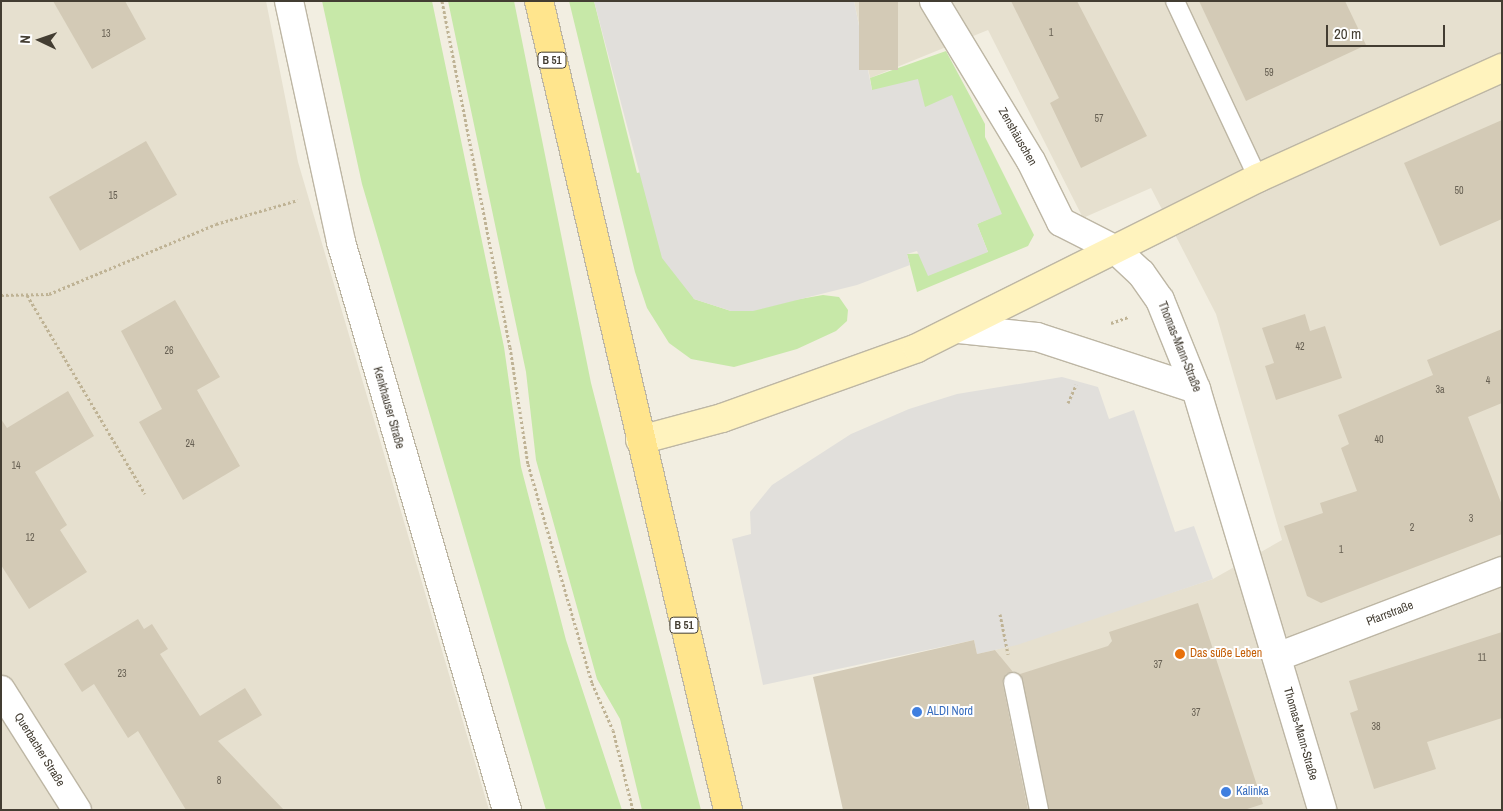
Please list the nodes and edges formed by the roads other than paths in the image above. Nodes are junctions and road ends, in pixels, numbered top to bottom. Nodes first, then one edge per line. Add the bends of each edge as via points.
1 (289, 1) edge
2 (539, 1) edge
3 (934, 1) edge
4 (1175, 1) edge
5 (1502, 68) edge
6 (1258, 178) junction
7 (1116, 250) junction
8 (959, 329) junction
9 (1196, 389) junction
10 (640, 440) junction
11 (1502, 571) edge
12 (1277, 657) junction
13 (1014, 682) dead end
14 (1, 690) edge
15 (77, 810) edge
16 (507, 810) edge
17 (728, 810) edge
18 (1039, 810) edge
19 (1322, 810) edge

1 - 16 street, Kenkhauser Straße via 329,191 373,358
2 - 10 main road, B 51
3 - 7 street, Zenshäuschen via 1022,145 1061,222
4 - 6 lane
5 - 6 main road
6 - 7 main road
7 - 8 main road
7 - 9 street, Thomas-Mann-Straße via 1141,273 1160,300
8 - 9 street via 1037,337
8 - 10 main road via 875,364 722,418
9 - 12 street, Thomas-Mann-Straße
10 - 17 main road, B 51
11 - 12 street, Pfarrstraße
12 - 19 street, Thomas-Mann-Straße
13 - 18 lane
14 - 15 street, Querbacher Straße

